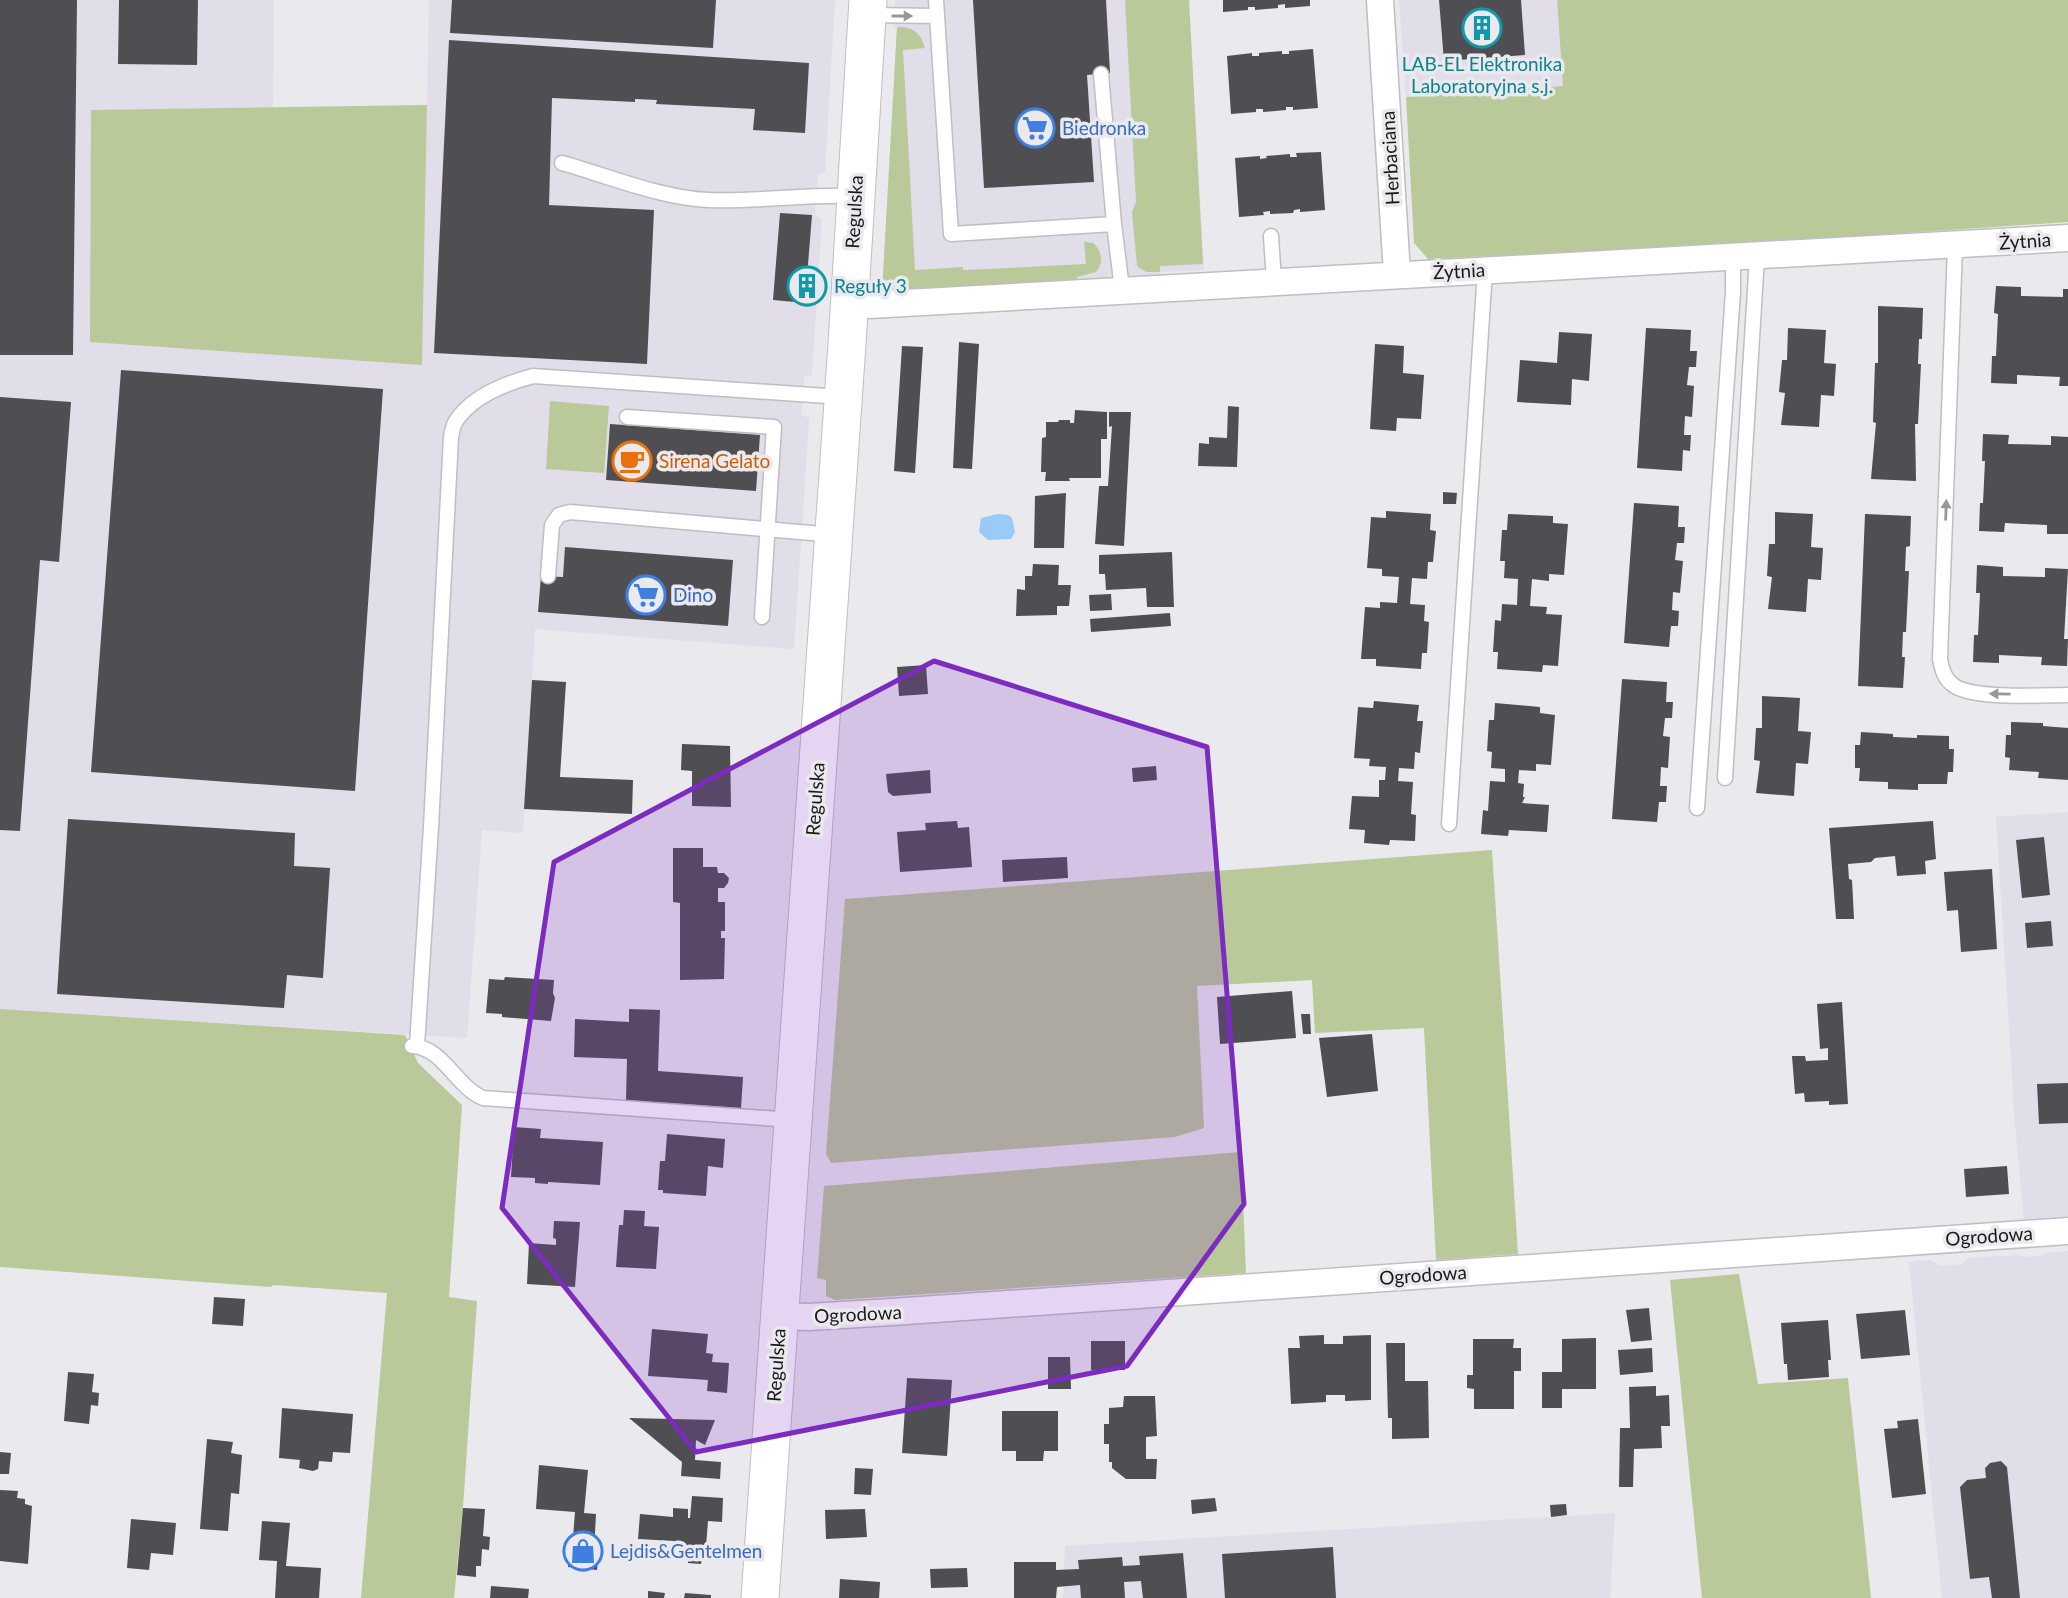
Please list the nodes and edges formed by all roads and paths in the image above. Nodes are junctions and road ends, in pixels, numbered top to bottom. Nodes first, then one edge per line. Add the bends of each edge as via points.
1 (936, 0) edge
2 (1380, 0) edge
3 (868, 8) edge
4 (936, 16) junction
5 (1101, 74) dead end
6 (562, 163) dead end
7 (855, 196) junction
8 (1114, 224) junction
9 (1271, 236) dead end
10 (2068, 238) edge
11 (1955, 246) junction
12 (1745, 257) junction
13 (1485, 270) junction
14 (1397, 274) junction
15 (1274, 281) junction
16 (1122, 289) junction
17 (849, 304) junction
18 (843, 398) junction
19 (627, 417) dead end
20 (769, 528) junction
21 (834, 535) junction
22 (548, 576) dead end
23 (762, 617) dead end
24 (2068, 695) edge
25 (1725, 778) dead end
26 (1697, 808) dead end
27 (1449, 824) dead end
28 (792, 1120) junction
29 (2068, 1231) edge
30 (779, 1316) junction
31 (760, 1598) edge

1 - 4 lane
2 - 14 street, Herbaciana
3 -> 4 lane
3 - 7 street, Regulska
4 - 8 lane via 951,234
5 - 8 lane
6 - 7 lane via 682,197
7 - 17 street, Regulska
8 - 16 lane
9 - 15 lane
10 - 11 street, Żytnia
11 - 12 street, Żytnia
24 -> 11 lane via 1980,694 1952,685 1943,673
12 - 13 street, Żytnia
12 - 25 lane
12 - 26 lane via 1733,292
13 - 14 street, Żytnia
13 - 27 lane
14 - 15 street, Żytnia
15 - 16 street, Żytnia
16 - 17 street, Żytnia
17 - 18 street, Regulska
18 - 21 street, Regulska
18 - 28 lane via 533,376 511,382 470,406 456,421 450,437 415,1046 429,1050 473,1094 483,1098
19 - 20 lane via 774,427
20 - 21 lane
20 - 22 lane via 570,512 559,515 552,525
20 - 23 lane
21 - 28 street, Regulska
28 - 30 street, Regulska
29 - 30 street, Ogrodowa
30 - 31 street, Regulska

